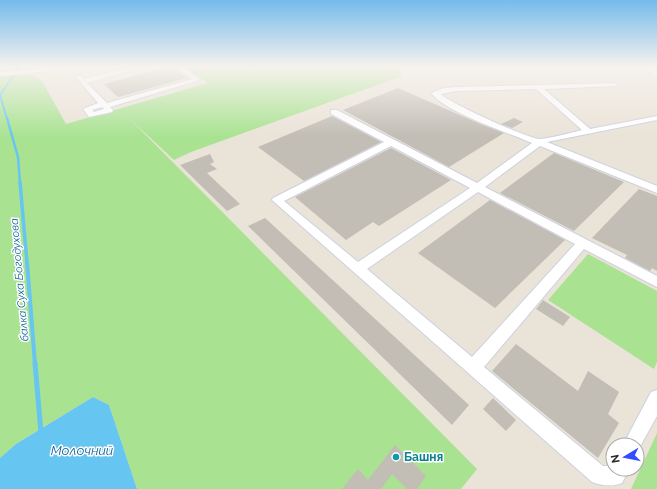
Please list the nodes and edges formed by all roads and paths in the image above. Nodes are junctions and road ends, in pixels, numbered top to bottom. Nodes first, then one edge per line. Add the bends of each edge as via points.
1 (89, 90) edge
2 (160, 90) edge
3 (446, 90) edge
4 (541, 90) edge
5 (334, 112) dead end
6 (657, 118) edge
7 (589, 132) junction
8 (540, 141) junction
9 (391, 142) junction
10 (477, 187) junction
11 (657, 190) edge
12 (583, 243) junction
13 (359, 268) junction
14 (657, 282) edge
15 (474, 368) junction
16 (657, 398) edge
17 (636, 437) edge
18 (605, 475) edge

1 - 2 street via 104,105
3 - 8 street via 436,94 443,101
4 - 7 street
5 - 9 street
6 - 7 street
7 - 8 street
8 - 10 street
8 - 11 street
9 - 10 street
9 - 13 street via 277,200
10 - 12 street
10 - 13 street
12 - 14 street
12 - 15 street
13 - 15 street
15 - 18 street via 599,475
16 - 17 street

